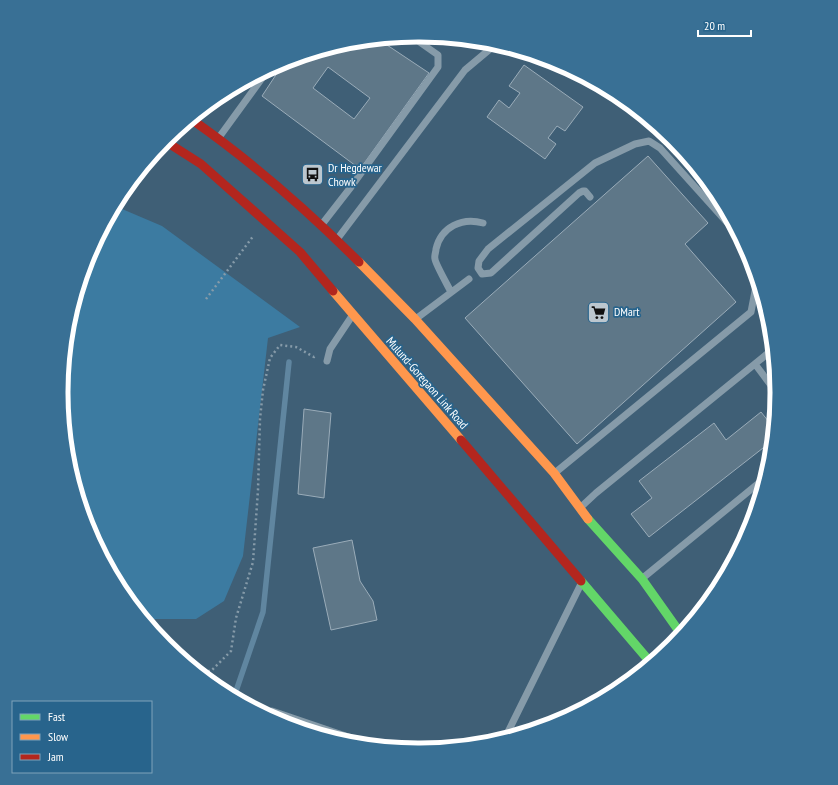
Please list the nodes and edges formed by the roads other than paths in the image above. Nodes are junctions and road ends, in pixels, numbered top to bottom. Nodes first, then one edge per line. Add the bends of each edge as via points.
1 (420, 42) edge
2 (489, 50) edge
3 (261, 80) edge
4 (196, 122) edge
5 (218, 138) junction
6 (171, 145) edge
7 (590, 197) dead end
8 (724, 219) edge
9 (484, 223) dead end
10 (322, 225) junction
11 (336, 240) junction
12 (469, 278) dead end
13 (451, 292) junction
14 (755, 292) edge
15 (353, 314) junction
16 (415, 319) junction
17 (768, 354) edge
18 (327, 361) dead end
19 (755, 364) junction
20 (770, 383) edge
21 (554, 473) junction
22 (758, 484) edge
23 (580, 509) junction
24 (642, 579) junction
25 (582, 582) junction
26 (678, 629) edge
27 (647, 658) edge
28 (278, 713) edge
29 (508, 731) edge
30 (336, 733) edge

1 - 10 lane via 438,55 438,67
2 - 11 lane via 465,70
3 - 5 lane
4 - 5 main road
5 - 10 main road
6 - 15 main road, Mulund-Goregaon Link Road via 201,164 300,252
7 - 8 lane via 585,191 579,193 491,273 482,274 478,268 479,261 488,248 595,163 649,140 660,148
9 - 13 lane via 461,222 447,229 438,243 434,259
10 - 11 main road
11 - 16 main road
12 - 13 lane
13 - 16 lane
14 - 21 lane via 751,312
15 - 18 lane via 330,349
15 - 25 main road, Mulund-Goregaon Link Road
16 - 21 main road
17 - 19 lane
19 - 20 lane
19 - 23 lane via 596,493
21 - 23 main road
22 - 24 lane
23 - 24 main road
24 - 26 main road
25 - 27 main road, Mulund-Goregaon Link Road
25 - 29 lane
28 - 30 lane

